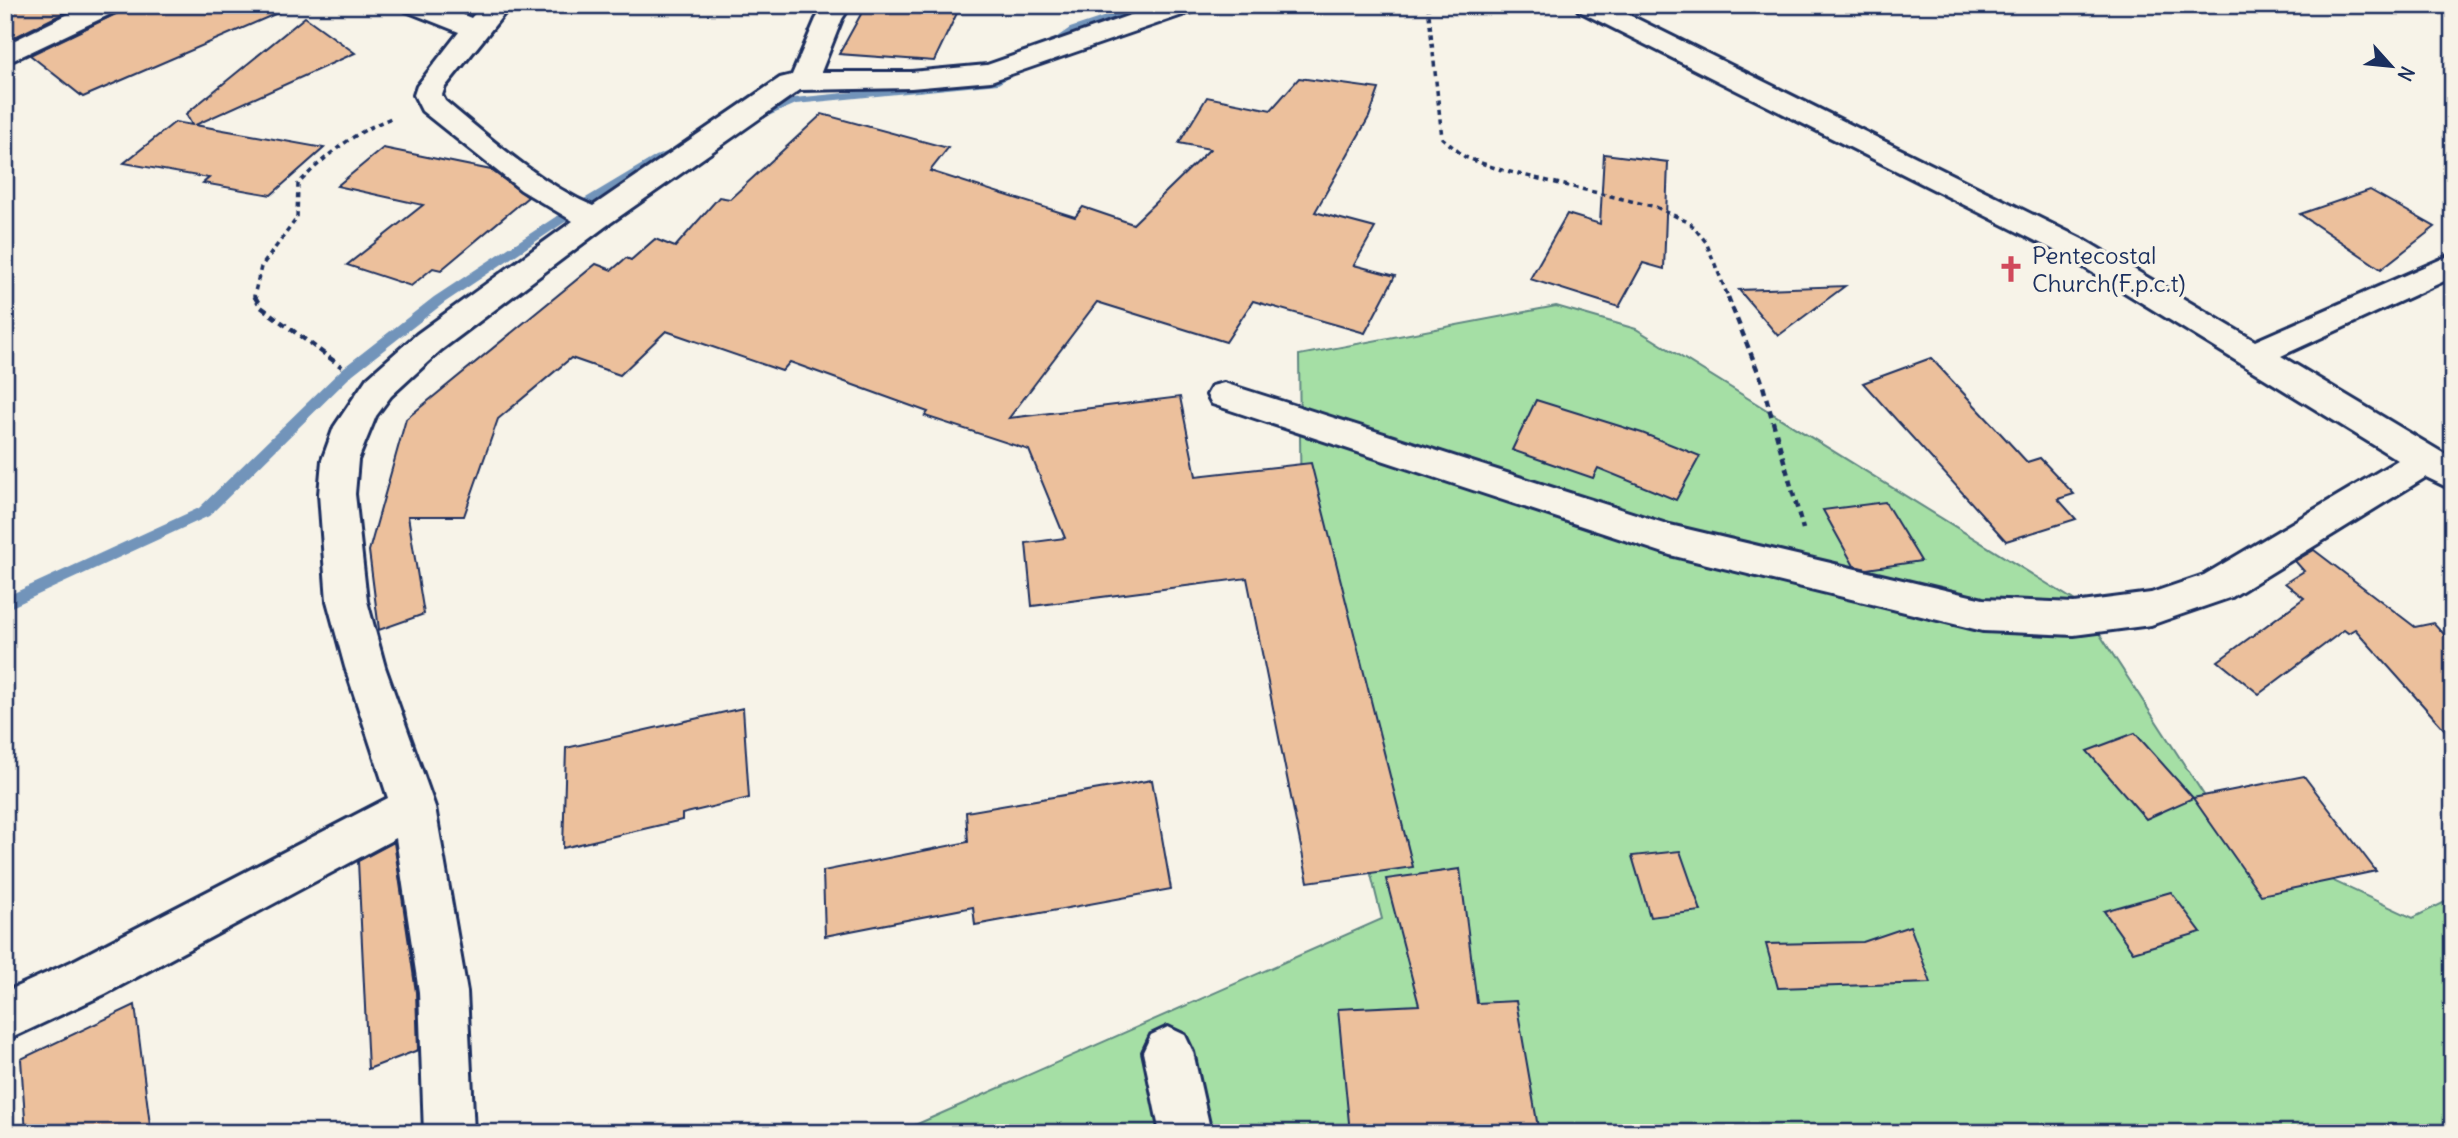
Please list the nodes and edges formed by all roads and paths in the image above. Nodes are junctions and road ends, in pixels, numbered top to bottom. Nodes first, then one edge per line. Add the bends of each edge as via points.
1 (108, 5) edge
2 (415, 5) edge
3 (498, 5) edge
4 (838, 5) edge
5 (1185, 5) edge
6 (1428, 5) edge
7 (1588, 5) edge
8 (475, 29) junction
9 (5, 56) edge
10 (804, 80) junction
11 (432, 105) junction
12 (595, 219) junction
13 (2453, 264) edge
14 (2254, 355) junction
15 (379, 387) junction
16 (1224, 394) dead end
17 (2440, 467) edge
18 (1816, 576) junction
19 (413, 807) junction
20 (5, 1017) edge
21 (1168, 1052) dead end
22 (449, 1133) edge
23 (1186, 1133) edge

1 - 9 street
2 - 8 street
3 - 8 street
4 - 10 street
5 - 10 street via 991,73 911,80
6 - 18 path via 1442,138 1465,157 1498,169 1656,207 1690,223 1706,242 1762,379
7 - 14 street via 2075,248
8 - 11 street via 431,86
10 - 12 street via 778,91
11 - 12 street via 573,211
11 - 15 path via 354,132 298,184 297,218 261,267 254,296 261,307 348,371
12 - 15 street via 429,342
13 - 14 street
14 - 17 street
15 - 19 street via 352,427 340,460 337,494 347,601
16 - 18 street via 1670,540
17 - 18 street via 2218,586 2151,609 2074,620 1983,615
19 - 20 street
19 - 22 street via 443,992
21 - 23 street

